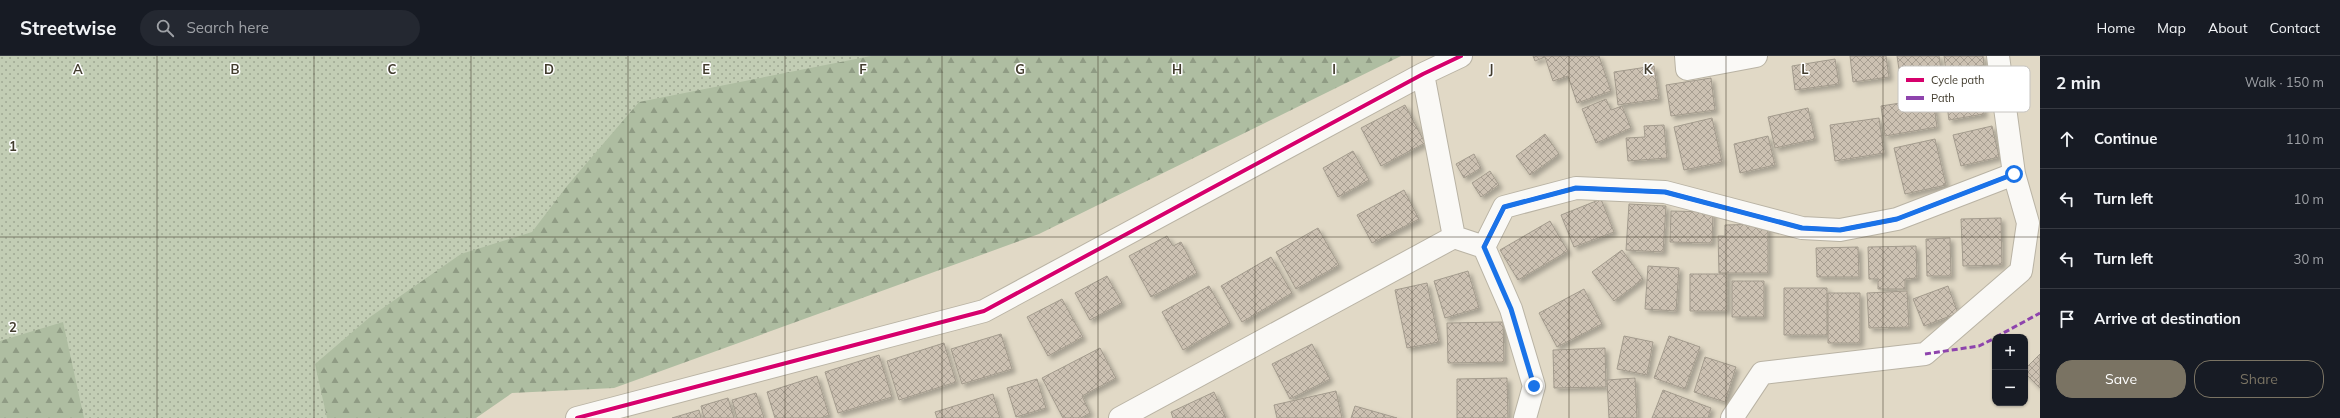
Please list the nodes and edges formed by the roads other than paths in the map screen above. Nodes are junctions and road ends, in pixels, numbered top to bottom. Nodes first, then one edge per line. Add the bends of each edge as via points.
1 (1461, 56) edge
2 (1686, 56) edge
3 (1756, 56) edge
4 (1998, 56) edge
5 (1999, 66) edge
6 (1423, 74) junction
7 (2006, 112) edge
8 (2014, 174) junction
9 (1454, 237) junction
10 (1484, 247) junction
11 (577, 418) edge
12 (1120, 418) edge
13 (1525, 418) edge
14 (1732, 418) edge

1 - 6 street
2 - 3 street via 1687,69
4 - 5 street
6 - 9 street
6 - 11 street via 984,311
7 - 8 street
8 - 10 street via 1897,219 1840,230 1802,228 1665,192 1576,188 1504,207
8 - 14 street via 2028,223 2021,271 1925,354 1762,373
9 - 10 street
9 - 12 street
10 - 13 street via 1511,309 1534,386

